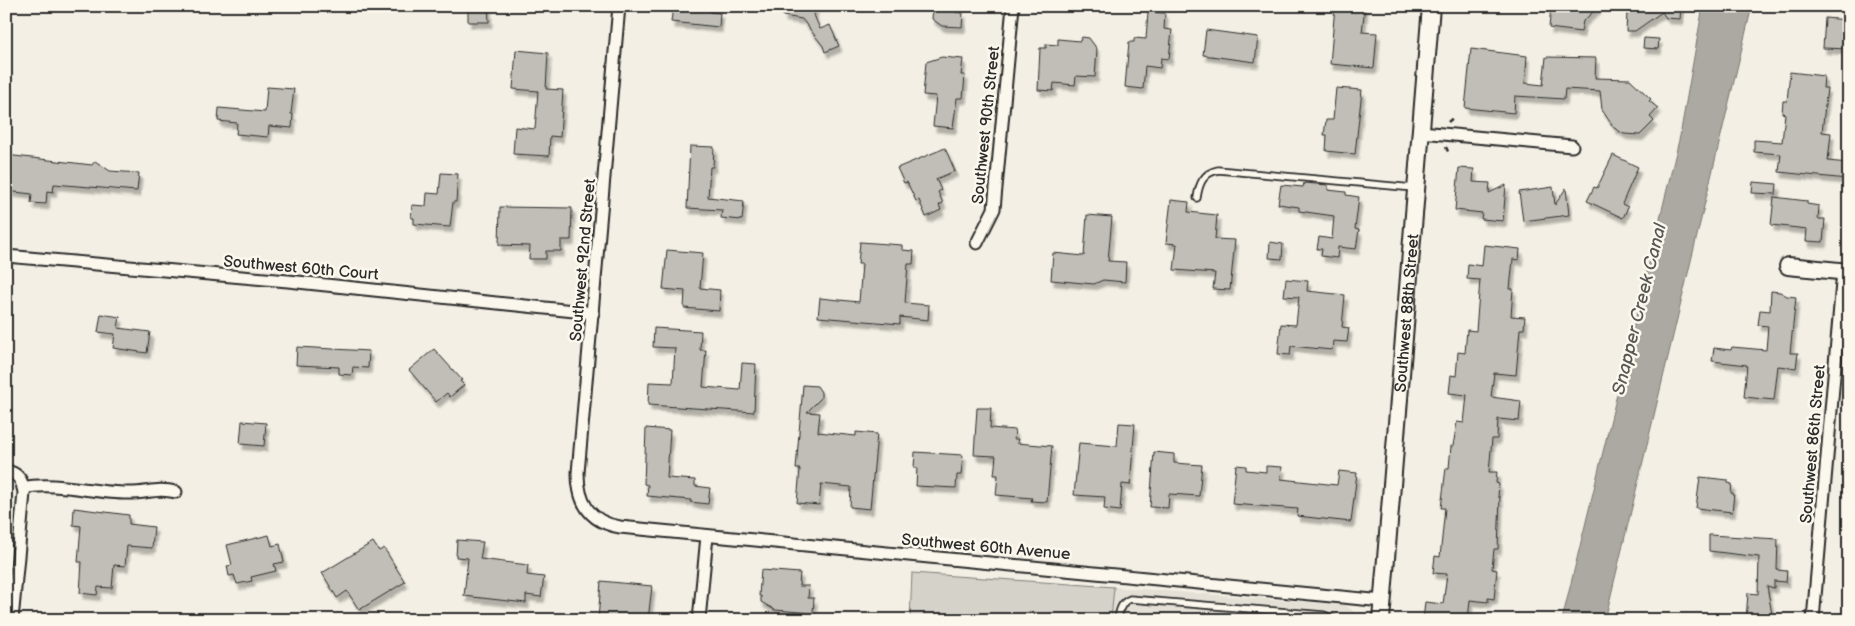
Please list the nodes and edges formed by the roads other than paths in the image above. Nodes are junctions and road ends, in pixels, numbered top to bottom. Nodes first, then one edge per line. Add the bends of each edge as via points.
1 (620, 6) edge
2 (1013, 6) edge
3 (1431, 6) edge
4 (1421, 132) junction
5 (1572, 146) dead end
6 (1416, 188) junction
7 (1197, 198) dead end
8 (977, 243) dead end
9 (6, 256) edge
10 (1788, 266) dead end
11 (1846, 272) edge
12 (593, 312) junction
13 (6, 471) edge
14 (22, 484) junction
15 (176, 492) dead end
16 (591, 514) joint
17 (707, 536) junction
18 (1382, 601) junction
19 (12, 620) edge
20 (699, 620) edge
21 (1118, 620) edge
22 (1336, 620) edge
23 (1381, 620) edge
24 (1813, 620) edge

1 - 12 street, Southwest 92nd Street
2 - 8 street, Southwest 90th Street via 994,209
3 - 4 street, Southwest 88th Street
4 - 5 street
4 - 6 street, Southwest 88th Street
6 - 7 lane via 1218,170 1209,172 1204,178
6 - 18 street, Southwest 88th Street
9 - 12 street, Southwest 60th Court
10 - 11 street
11 - 24 street, Southwest 86th Street
12 - 16 street, Southwest 92nd Street via 578,484 580,495
13 - 14 street via 15,474
14 - 15 street via 118,493 161,489
14 - 19 street
16 - 17 street, Southwest 60th Avenue via 611,526
17 - 18 street, Southwest 60th Avenue
17 - 20 street
18 - 23 street, Southwest 88th Street
21 - 22 lane via 1120,608 1130,599 1324,615

